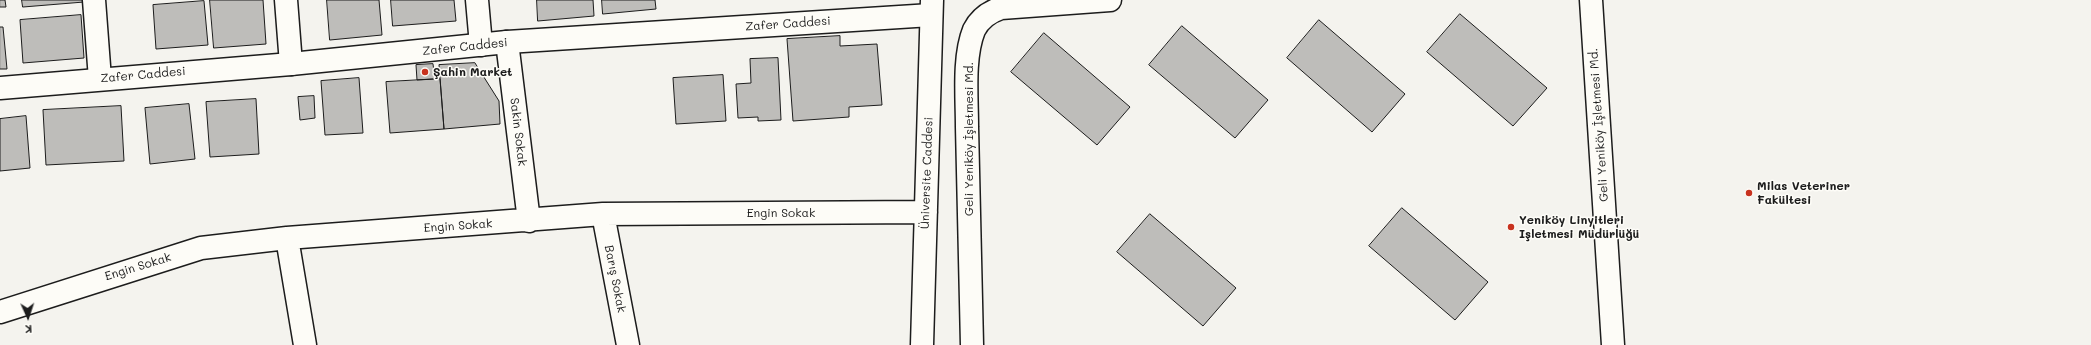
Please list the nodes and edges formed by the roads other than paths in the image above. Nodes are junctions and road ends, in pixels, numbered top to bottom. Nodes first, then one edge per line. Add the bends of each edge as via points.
1 (94, 0) edge
2 (286, 0) edge
3 (477, 0) edge
4 (1110, 0) edge
5 (1591, 0) edge
6 (932, 8) edge
7 (507, 42) junction
8 (482, 45) junction
9 (291, 64) junction
10 (100, 79) junction
11 (0, 88) edge
12 (926, 212) junction
13 (603, 214) junction
14 (529, 221) junction
15 (287, 238) junction
16 (0, 312) edge
17 (305, 345) edge
18 (628, 345) edge
19 (922, 345) edge
20 (972, 345) edge
21 (1613, 345) edge

1 - 10 street
2 - 9 street
3 - 8 street
4 - 20 street, Geli Yeniköy İşletmesi Md. via 1001,8 980,20 974,31 967,71
5 - 21 street, Geli Yeniköy İşletmesi Md.
6 - 7 street, Zafer Caddesi
6 - 12 street, Üniversite Caddesi
7 - 8 street, Zafer Caddesi
7 - 14 street, Sakin Sokak
8 - 9 street, Zafer Caddesi
9 - 10 street, Zafer Caddesi
10 - 11 street, Zafer Caddesi
12 - 13 street, Engin Sokak
12 - 19 street, Üniversite Caddesi
13 - 14 street, Engin Sokak
13 - 18 street, Barış Sokak
14 - 15 street, Engin Sokak
15 - 16 street, Engin Sokak via 201,248
15 - 17 street

